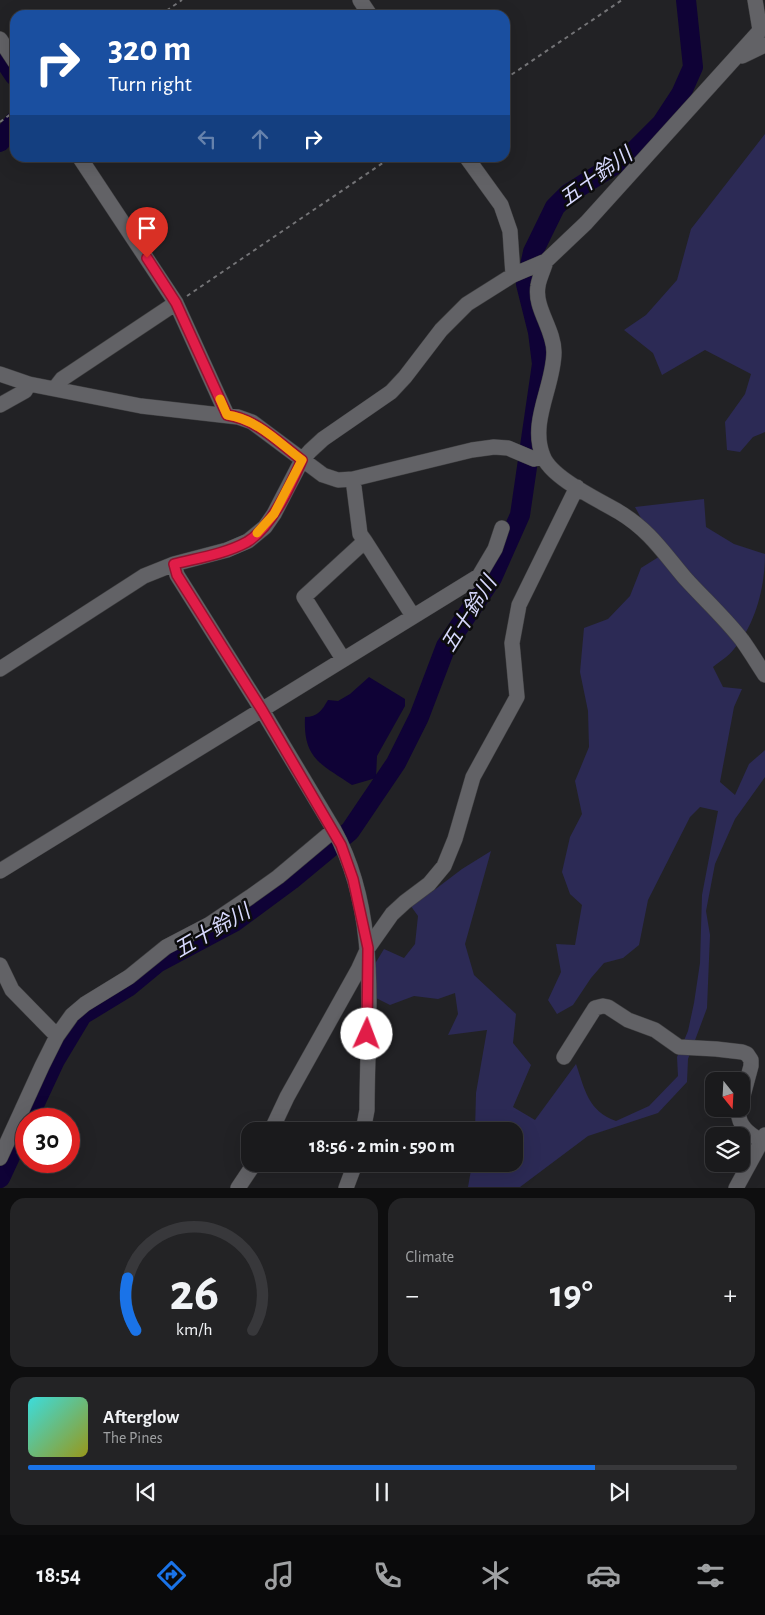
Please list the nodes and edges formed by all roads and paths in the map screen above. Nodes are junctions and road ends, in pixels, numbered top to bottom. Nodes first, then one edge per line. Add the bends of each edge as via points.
1 (182, 0) edge
2 (622, 0) edge
3 (755, 0) edge
4 (167, 10) edge
5 (763, 34) edge
6 (0, 39) edge
7 (10, 54) edge
8 (510, 77) edge
9 (83, 162) edge
10 (384, 162) edge
11 (470, 162) edge
12 (542, 262) junction
13 (517, 274) junction
14 (176, 303) junction
15 (0, 374) edge
16 (28, 384) junction
17 (55, 388) junction
18 (0, 405) edge
19 (227, 415) junction
20 (533, 456) junction
21 (302, 460) junction
22 (353, 479) junction
23 (577, 487) junction
24 (502, 528) dead end
25 (365, 541) junction
26 (174, 564) junction
27 (413, 616) junction
28 (344, 659) junction
29 (0, 669) edge
30 (765, 675) edge
31 (262, 710) junction
32 (337, 837) junction
33 (0, 871) edge
34 (368, 948) junction
35 (0, 965) edge
36 (57, 1036) junction
37 (564, 1057) dead end
38 (749, 1072) edge
39 (739, 1118) edge
40 (276, 1122) edge
41 (364, 1122) edge
42 (763, 1138) edge
43 (0, 1158) edge
44 (249, 1172) edge
45 (352, 1172) edge
46 (238, 1188) edge
47 (346, 1188) edge
48 (736, 1188) edge

1 - 4 path
2 - 8 path
3 - 5 street
5 - 12 street via 737,57 586,223
6 - 7 street
9 - 14 street
10 - 14 path
11 - 13 street via 500,205 510,231
12 - 13 street
12 - 20 street via 539,304 547,320 554,350 553,367 540,416 539,440
13 - 21 street via 467,304 441,330 391,392 322,438
14 - 17 street via 62,379
14 - 19 street
15 - 16 street
16 - 17 street
16 - 18 street via 25,391
17 - 19 street via 141,406
19 - 21 street via 252,422
20 - 22 street via 494,447
20 - 23 street
21 - 22 street via 323,475 338,480
21 - 26 street via 274,514 265,527 248,541
22 - 25 street via 360,534
23 - 30 street via 652,537 742,640
23 - 34 street via 519,605 512,642 517,697 473,777 456,839 444,866 429,884 392,914
24 - 27 street via 495,549 479,576
25 - 27 street
25 - 28 street via 304,597
26 - 29 street via 144,576
26 - 31 street via 177,575
27 - 28 street
28 - 31 street
31 - 32 street
31 - 33 street
32 - 34 street via 353,879
32 - 36 street via 210,924 166,947 129,977 85,1004 72,1014
34 - 40 street
34 - 41 street
35 - 36 street via 12,990
36 - 43 street
37 - 38 street via 595,1008 603,1006 655,1030 679,1047 747,1054 751,1060
39 - 42 street via 746,1130
42 - 48 street
44 - 46 street
45 - 47 street

